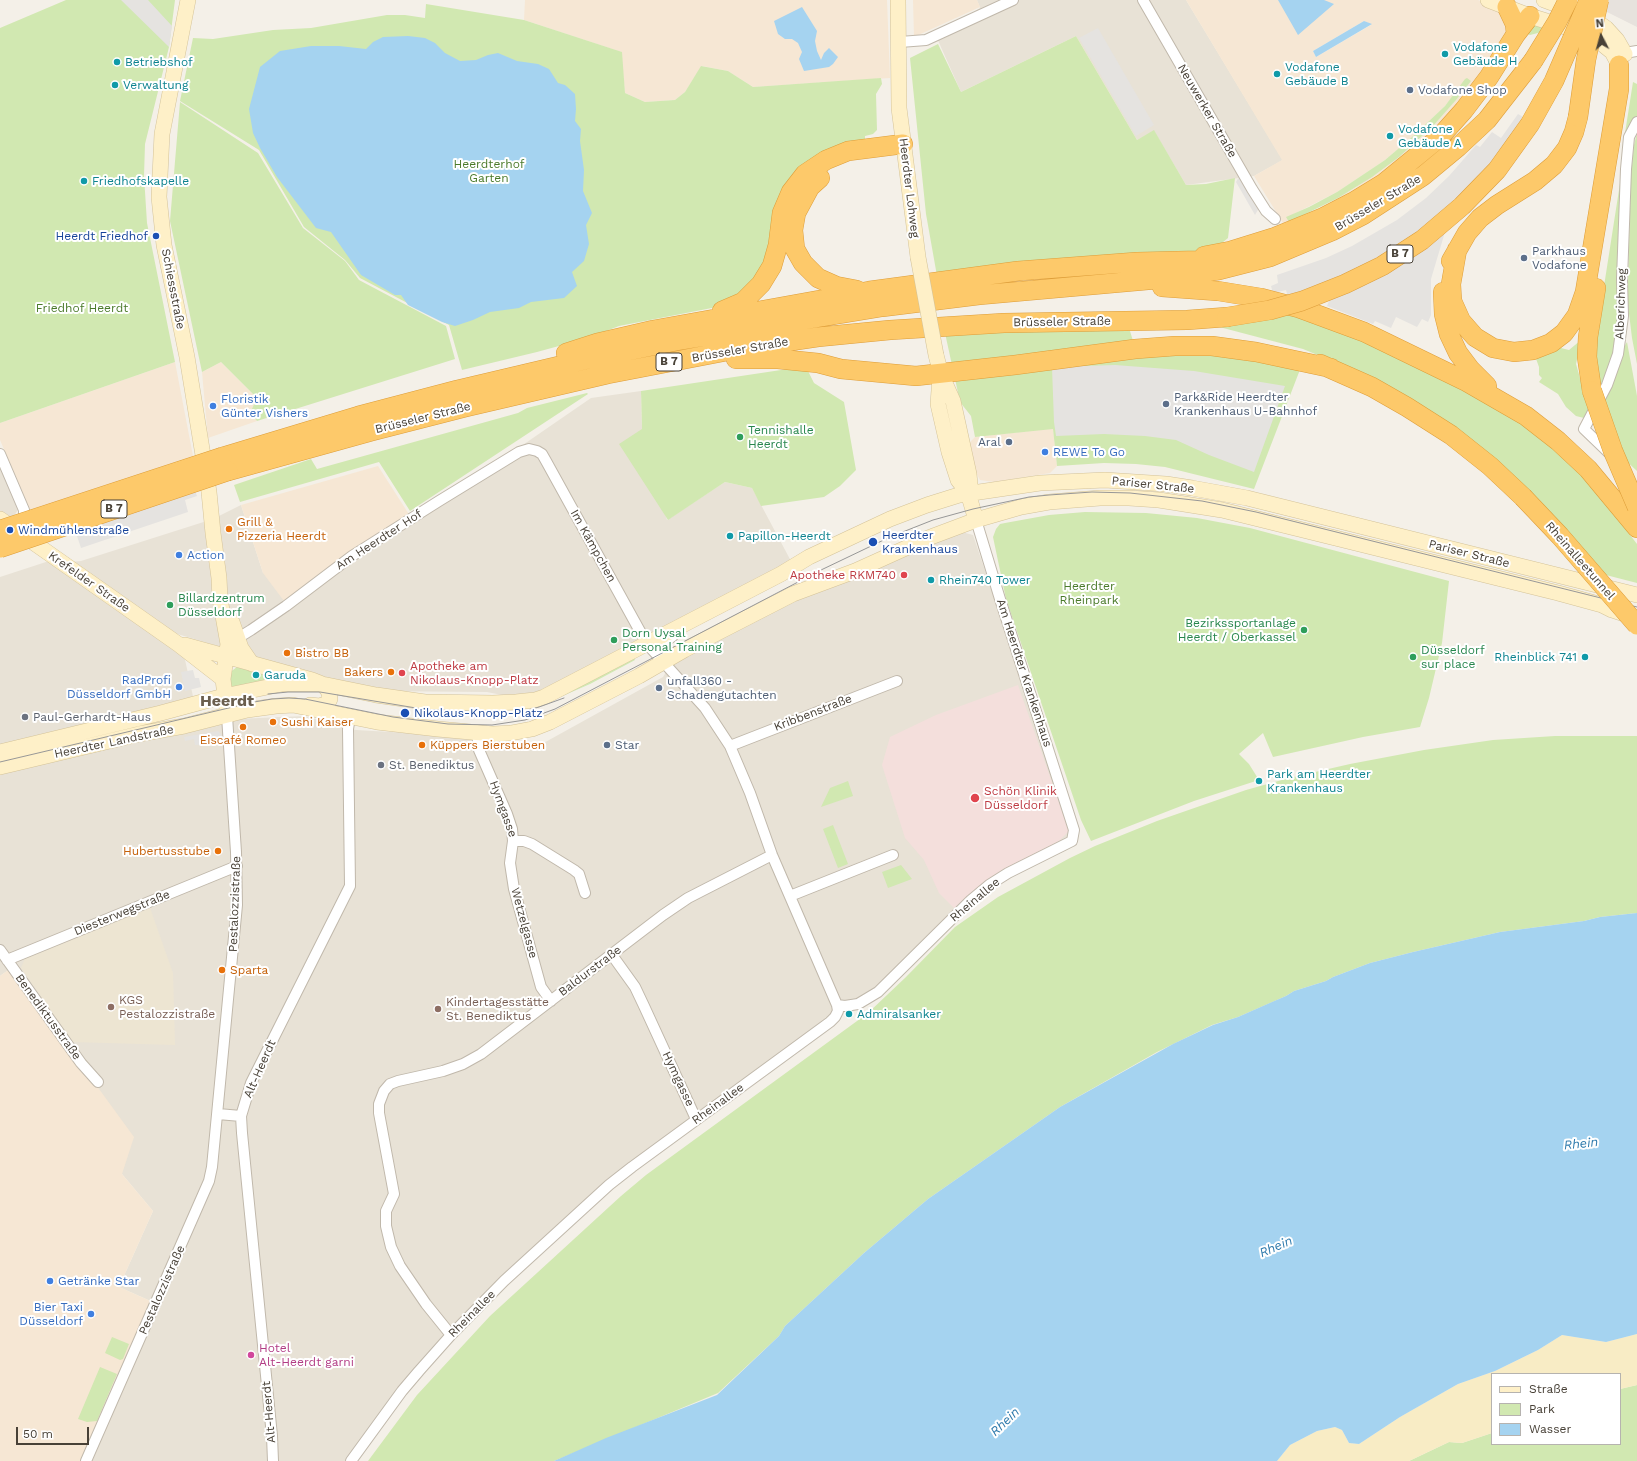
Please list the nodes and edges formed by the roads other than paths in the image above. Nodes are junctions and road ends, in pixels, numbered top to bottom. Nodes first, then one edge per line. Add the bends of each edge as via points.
1 (188, 0) edge
2 (898, 0) edge
3 (1013, 0) edge
4 (1143, 0) edge
5 (1488, 0) edge
6 (1542, 0) edge
7 (1599, 0) edge
8 (1576, 3) edge
9 (1507, 7) junction
10 (1530, 16) junction
11 (1552, 23) junction
12 (1516, 34) junction
13 (900, 42) junction
14 (1623, 55) edge
15 (1637, 122) edge
16 (904, 150) junction
17 (1276, 219) dead end
18 (1457, 250) junction
19 (1270, 257) junction
20 (1181, 261) junction
21 (1086, 286) junction
22 (869, 291) junction
23 (1121, 321) junction
24 (688, 324) junction
25 (662, 363) junction
26 (1331, 368) junction
27 (940, 374) junction
28 (457, 390) junction
29 (1526, 416) junction
30 (537, 451) joint
31 (0, 454) edge
32 (225, 464) junction
33 (1637, 482) edge
34 (968, 493) junction
35 (1523, 497) joint
36 (1637, 507) edge
37 (0, 519) edge
38 (976, 520) junction
39 (1637, 528) edge
40 (9, 531) edge
41 (0, 548) edge
42 (1637, 595) edge
43 (1602, 605) junction
44 (1637, 613) edge
45 (1637, 617) edge
46 (686, 623) junction
47 (1637, 625) edge
48 (178, 644) junction
49 (647, 644) junction
50 (231, 654) junction
51 (664, 662) junction
52 (252, 664) junction
53 (896, 681) dead end
54 (322, 684) junction
55 (224, 696) junction
56 (293, 705) junction
57 (247, 710) junction
58 (228, 716) junction
59 (350, 717) junction
60 (477, 733) junction
61 (730, 746) junction
62 (0, 752) edge
63 (0, 767) edge
64 (1058, 780) joint
65 (513, 842) junction
66 (772, 855) junction
67 (893, 855) dead end
68 (236, 866) junction
69 (585, 893) dead end
70 (790, 896) junction
71 (0, 950) edge
72 (612, 955) junction
73 (7, 960) junction
74 (550, 1001) junction
75 (837, 1005) junction
76 (98, 1082) dead end
77 (218, 1114) junction
78 (242, 1116) junction
79 (696, 1120) junction
80 (451, 1335) junction
81 (86, 1461) edge
82 (273, 1461) edge
83 (351, 1461) edge

1 - 50 main road, Schiessstraße via 162,134 159,197 164,245 187,357 206,470 220,599
2 - 13 main road, Heerdter Lohweg
3 - 13 street via 926,40
4 - 17 street, Neuwerker Straße via 1252,189 1266,211
5 - 9 main road
6 - 8 main road
6 - 9 main road via 1525,6
6 - 10 main road
6 - 11 main road via 1545,15
7 - 18 highway, bridge via 1586,60 1578,117 1567,148 1554,165 1480,218
8 - 14 main road via 1617,40
8 - 19 highway, Brüsseler Straße / B 7, bridge via 1557,22 1533,61 1487,120 1458,148 1424,176 1363,215 1317,238
8 - 23 highway, Brüsseler Straße / B 7, bridge via 1554,81 1530,124 1497,170 1462,206 1422,240 1382,266 1345,284 1270,310 1187,320
9 - 10 main road
9 - 12 highway via 1515,24
10 - 11 main road
10 - 12 highway
11 - 14 main road via 1592,35
12 - 20 highway via 1479,91 1439,138 1384,183 1324,217 1275,237 1230,251
13 - 16 main road, Heerdter Lohweg via 899,108
14 - 18 highway via 1585,292 1577,315 1564,333 1551,343 1533,350 1514,352 1493,348 1475,337 1461,321 1452,301 1451,284
14 - 36 highway, bridge via 1630,73 1588,342 1587,364 1592,391 1613,452
15 - 33 street, Alberichweg via 1629,136 1626,169 1623,316 1618,354 1607,385 1584,429
16 - 22 highway via 850,163 833,170 810,187 796,213 793,230 795,249 803,263 818,278 836,286
16 - 24 highway via 848,151 826,160 805,174 790,192 782,213 778,245 772,266 761,284 743,302
16 - 27 main road, Heerdter Lohweg, bridge via 918,257
18 - 29 highway via 1448,267 1443,291 1444,314 1449,334 1458,353 1484,384
19 - 20 highway
19 - 21 highway, Brüsseler Straße / B 7 via 1219,270
20 - 22 highway via 1018,272
21 - 28 highway, Brüsseler Straße / B 7 via 979,295 809,318 676,341
21 - 29 highway, Brüsseler Straße via 1174,287 1218,291 1299,308 1364,332 1419,358
22 - 24 highway
23 - 25 highway, Brüsseler Straße / B 7 via 1004,323 890,330 818,337
23 - 26 highway, Brüsseler Straße via 1212,333 1253,342
24 - 28 highway via 597,343
25 - 27 highway via 711,359 778,359 818,363 841,369 916,376
25 - 32 highway, Brüsseler Straße / B 7 via 466,406 372,431
26 - 27 highway via 1256,352 1212,346 1175,346
26 - 35 highway, Brüsseler Straße via 1408,407 1451,435
27 - 34 main road, Heerdter Lohweg via 938,404 947,445 958,480
28 - 32 highway, Brüsseler Straße / B 7 via 358,416
29 - 39 highway, Brüsseler Straße via 1564,446 1604,487
30 - 49 street, Im Kämpchen via 546,460
30 - 50 street, Am Heerdter Hof via 529,449 519,452 352,556 286,606
31 - 40 street via 24,510 24,521
32 - 40 highway, B 7, bridge
32 - 41 highway, B 7, bridge
34 - 38 main road, Heerdter Lohweg
34 - 42 main road, Pariser Straße via 1084,480 1192,488 1247,498
34 - 46 main road, Pariser Straße via 927,505 865,529
35 - 47 highway, Rheinalleetunnel, bridge
37 - 40 main road, Krefelder Straße
38 - 43 main road, Pariser Straße via 1049,502 1100,498 1159,500 1250,516
38 - 51 main road, Pariser Straße via 793,594
38 - 64 street, Am Heerdter Krankenhaus
40 - 48 main road, Krefelder Straße
43 - 44 main road, Pariser Straße
43 - 45 main road, Pariser Straße
46 - 49 main road, Pariser Straße
46 - 51 street, Pariser Straße via 679,633 662,644
48 - 50 main road, Krefelder Straße
48 - 50 main road, Krefelder Straße via 206,665 214,667
49 - 51 street
49 - 54 main road via 544,697 525,702 426,702
50 - 52 main road
50 - 52 main road via 226,670 238,664
50 - 55 main road
51 - 60 main road via 536,728 511,733
51 - 61 street via 706,708
52 - 54 main road
53 - 61 street, Kribbenstraße
54 - 55 main road via 282,684
54 - 56 main road via 328,689 328,703 320,706
55 - 57 main road via 236,706
55 - 58 main road
55 - 62 main road, Heerdter Landstraße
56 - 57 main road
56 - 59 main road
57 - 58 main road
58 - 63 main road, Heerdter Landstraße
58 - 68 street, Pestalozzistraße
59 - 60 main road via 411,727
59 - 78 street, Alt-Heerdt via 350,886 251,1083
60 - 65 street, Hymgasse via 479,750 507,814
61 - 66 street
64 - 75 street, Rheinallee via 1074,830 1072,841 1008,873 990,885 971,900 878,992 858,1004
65 - 69 street, Hymgasse via 524,841 532,844 574,870 579,874
65 - 74 street, Wetzelgasse via 510,863 514,889 540,987
66 - 70 street
66 - 72 street, Baldurstraße via 688,898
67 - 70 street
68 - 73 street, Diesterwegstraße
68 - 77 street, Pestalozzistraße via 237,905
70 - 75 street
71 - 73 street, Benediktusstraße
72 - 74 street, Baldurstraße
72 - 79 street, Hymgasse via 635,987
73 - 76 street, Benediktusstraße via 81,1063
74 - 80 street, Baldurstraße via 482,1054 443,1071 390,1084 380,1097 379,1113 394,1194 386,1211 386,1226 391,1247 404,1272
75 - 79 street, Rheinallee via 838,1011 830,1022
77 - 78 street
77 - 81 street, Pestalozzistraße via 209,1181
78 - 82 street, Alt-Heerdt
79 - 80 street, Rheinallee via 609,1185 504,1281
80 - 83 street, Rheinallee via 402,1391

